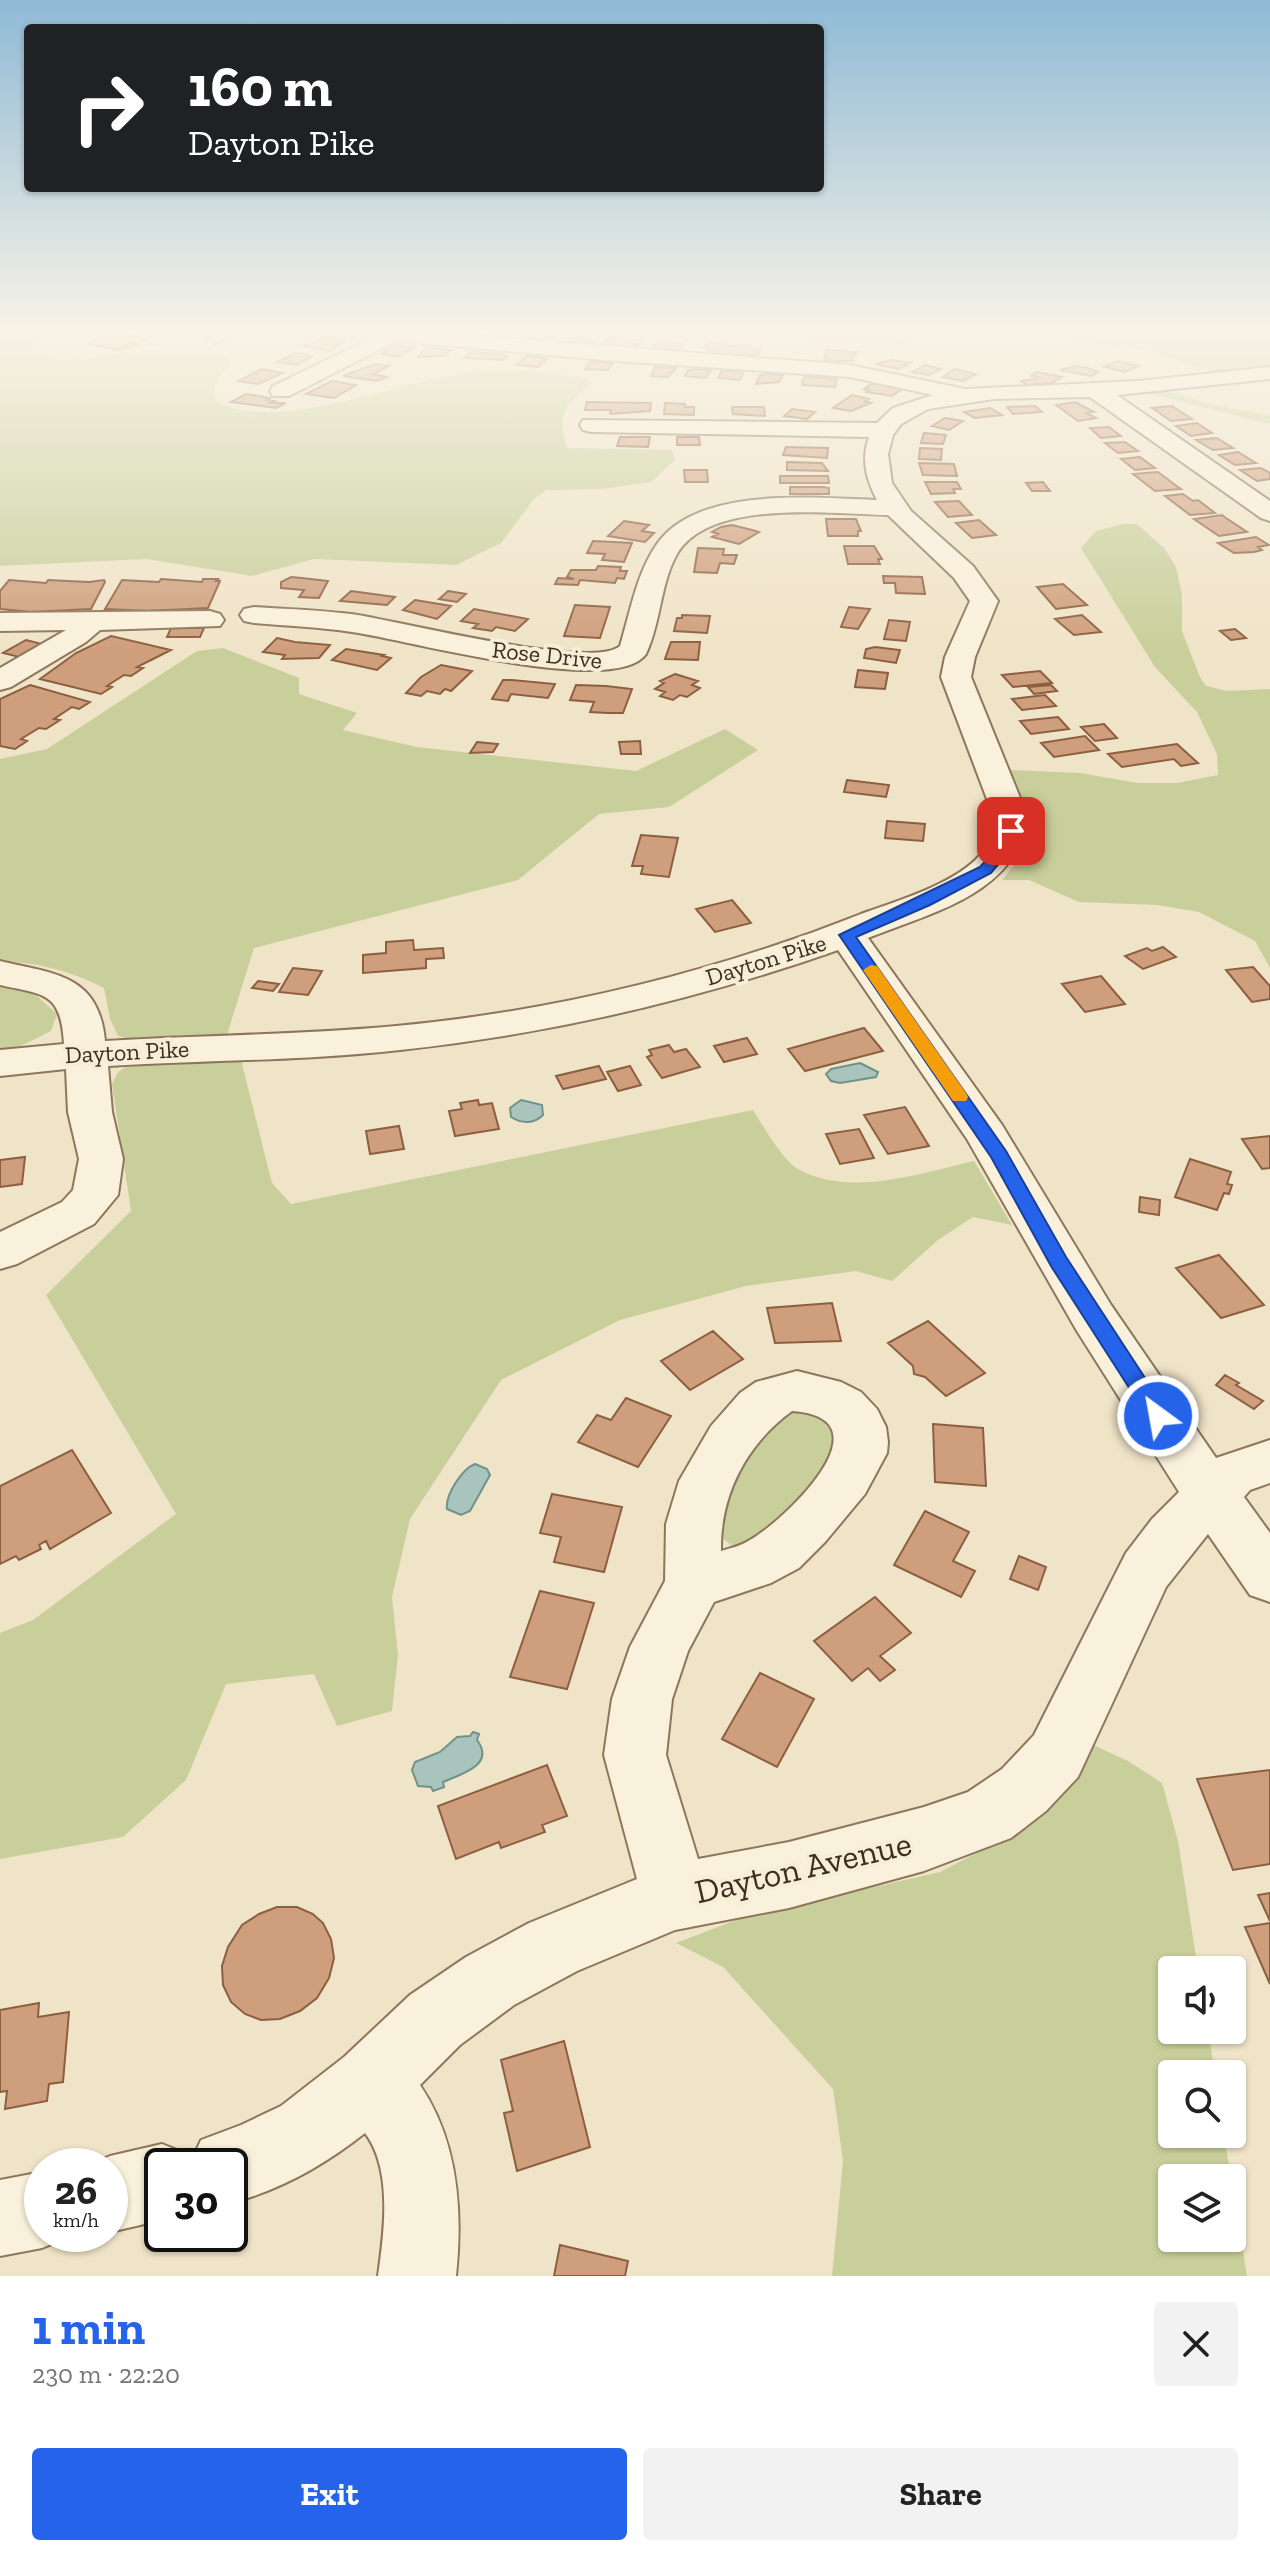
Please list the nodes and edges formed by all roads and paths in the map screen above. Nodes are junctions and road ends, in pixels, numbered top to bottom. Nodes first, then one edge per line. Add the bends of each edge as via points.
1 (881, 438) edge
2 (1164, 438) edge
3 (896, 508) junction
4 (1270, 513) edge
5 (254, 615) dead end
6 (210, 620) dead end
7 (0, 622) edge
8 (92, 622) junction
9 (0, 681) edge
10 (847, 935) junction
11 (0, 973) edge
12 (85, 1053) junction
13 (0, 1063) edge
14 (0, 1252) edge
15 (1270, 1461) edge
16 (1211, 1495) junction
17 (1270, 1578) edge
18 (694, 1583) dead end
19 (674, 1897) junction
20 (370, 2083) junction
21 (248, 2161) edge
22 (24, 2213) edge
23 (0, 2218) edge
24 (417, 2276) edge

1 - 3 street, Dayton Pike via 875,462 880,483
2 - 4 street
3 - 5 street, Rose Drive via 754,508 695,522 667,548 635,646 614,662 525,656 352,623
3 - 10 street, Dayton Pike via 973,583 984,601 956,677 1010,815 1011,831 1006,847 986,870
6 - 8 street
7 - 8 street
8 - 9 street
10 - 12 street, Dayton Pike via 714,977 546,1019 325,1044
10 - 16 street via 1012,1175 1065,1272
11 - 12 street via 56,986 74,1001 83,1017
12 - 13 street, Dayton Pike
12 - 14 street via 101,1159 95,1195 78,1213
15 - 16 street, Dayton Avenue via 1231,1475
16 - 17 street
16 - 19 street, Dayton Avenue via 1146,1570 1056,1756 1024,1790 988,1816 924,1839 789,1875
18 - 19 street via 655,1660 642,1699 635,1755
19 - 20 street, Dayton Avenue via 553,1947 490,1981 435,2020
20 - 21 street, Dayton Avenue via 307,2132
20 - 24 street via 398,2116 410,2142 422,2240
22 - 23 street

